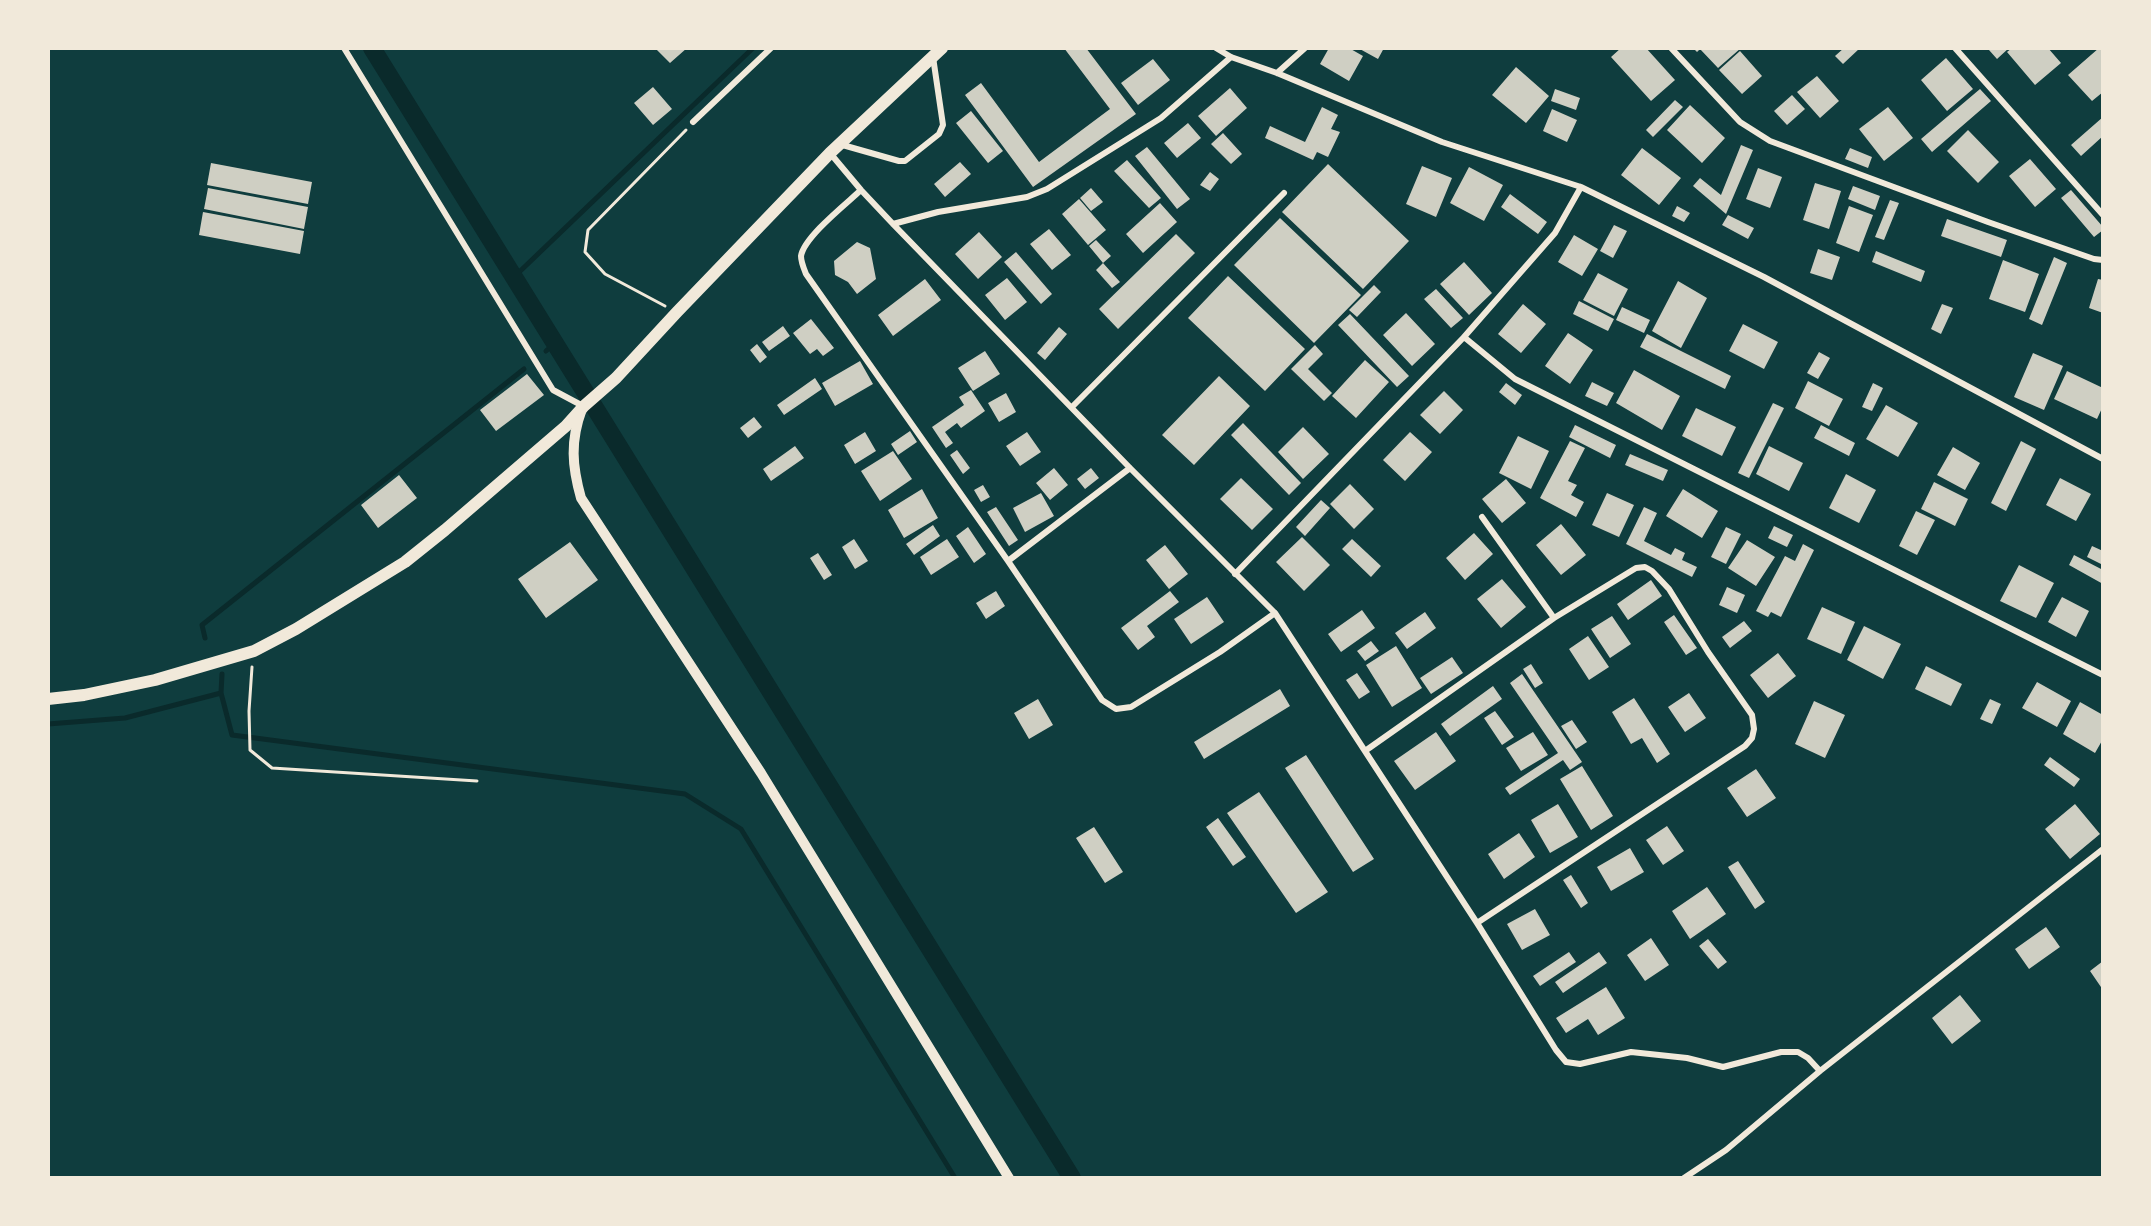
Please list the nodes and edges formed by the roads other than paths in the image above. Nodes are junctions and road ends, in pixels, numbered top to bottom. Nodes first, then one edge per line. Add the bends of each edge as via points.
1 (344, 48) edge
2 (771, 48) edge
3 (1216, 48) edge
4 (1305, 48) edge
5 (1671, 48) edge
6 (1955, 48) edge
7 (937, 52) edge
8 (1231, 57) junction
9 (1277, 73) junction
10 (693, 122) road end
11 (834, 148) junction
12 (1581, 187) junction
13 (861, 190) junction
14 (1284, 193) dead end
15 (2103, 215) edge
16 (893, 224) junction
17 (2103, 260) edge
18 (1464, 338) junction
19 (584, 406) junction
20 (1072, 407) junction
21 (2103, 459) edge
22 (1130, 468) junction
23 (1482, 517) dead end
24 (1008, 561) junction
25 (1235, 574) junction
26 (1275, 613) junction
27 (1554, 618) junction
28 (2103, 675) edge
29 (48, 699) edge
30 (1365, 751) junction
31 (2103, 849) edge
32 (1477, 923) junction
33 (1820, 1071) junction
34 (1009, 1178) edge
35 (1684, 1178) edge

1 - 19 street via 553,390
2 - 10 street
3 - 8 street
4 - 9 street
5 - 17 street via 1740,122 1770,141
6 - 15 street
7 - 11 main road
7 - 11 street via 943,125 939,134 905,161
8 - 9 street
8 - 16 street via 1161,118 1047,189
9 - 12 street via 1442,142
11 - 13 street
11 - 19 main road via 616,378
12 - 18 street via 1555,233
12 - 21 street via 1764,277
13 - 16 street
13 - 24 street via 813,236 801,256 806,274
14 - 20 street
16 - 20 street
18 - 25 street
18 - 28 street via 1515,379
19 - 29 main road via 566,426 405,562 296,630 254,651 120,688
19 - 34 main road via 575,433 573,461 581,498 761,773
20 - 22 street
22 - 24 street
22 - 25 street
23 - 27 street
24 - 26 street via 1102,700 1116,709 1131,707
25 - 26 street
26 - 30 street
27 - 30 street
27 - 32 street via 1636,568 1652,571 1669,589 1752,715 1752,738
30 - 32 street
31 - 33 street
32 - 33 street via 1566,1062 1580,1064 1631,1052 1687,1058 1723,1067 1781,1052 1798,1052
33 - 35 street via 1726,1150

